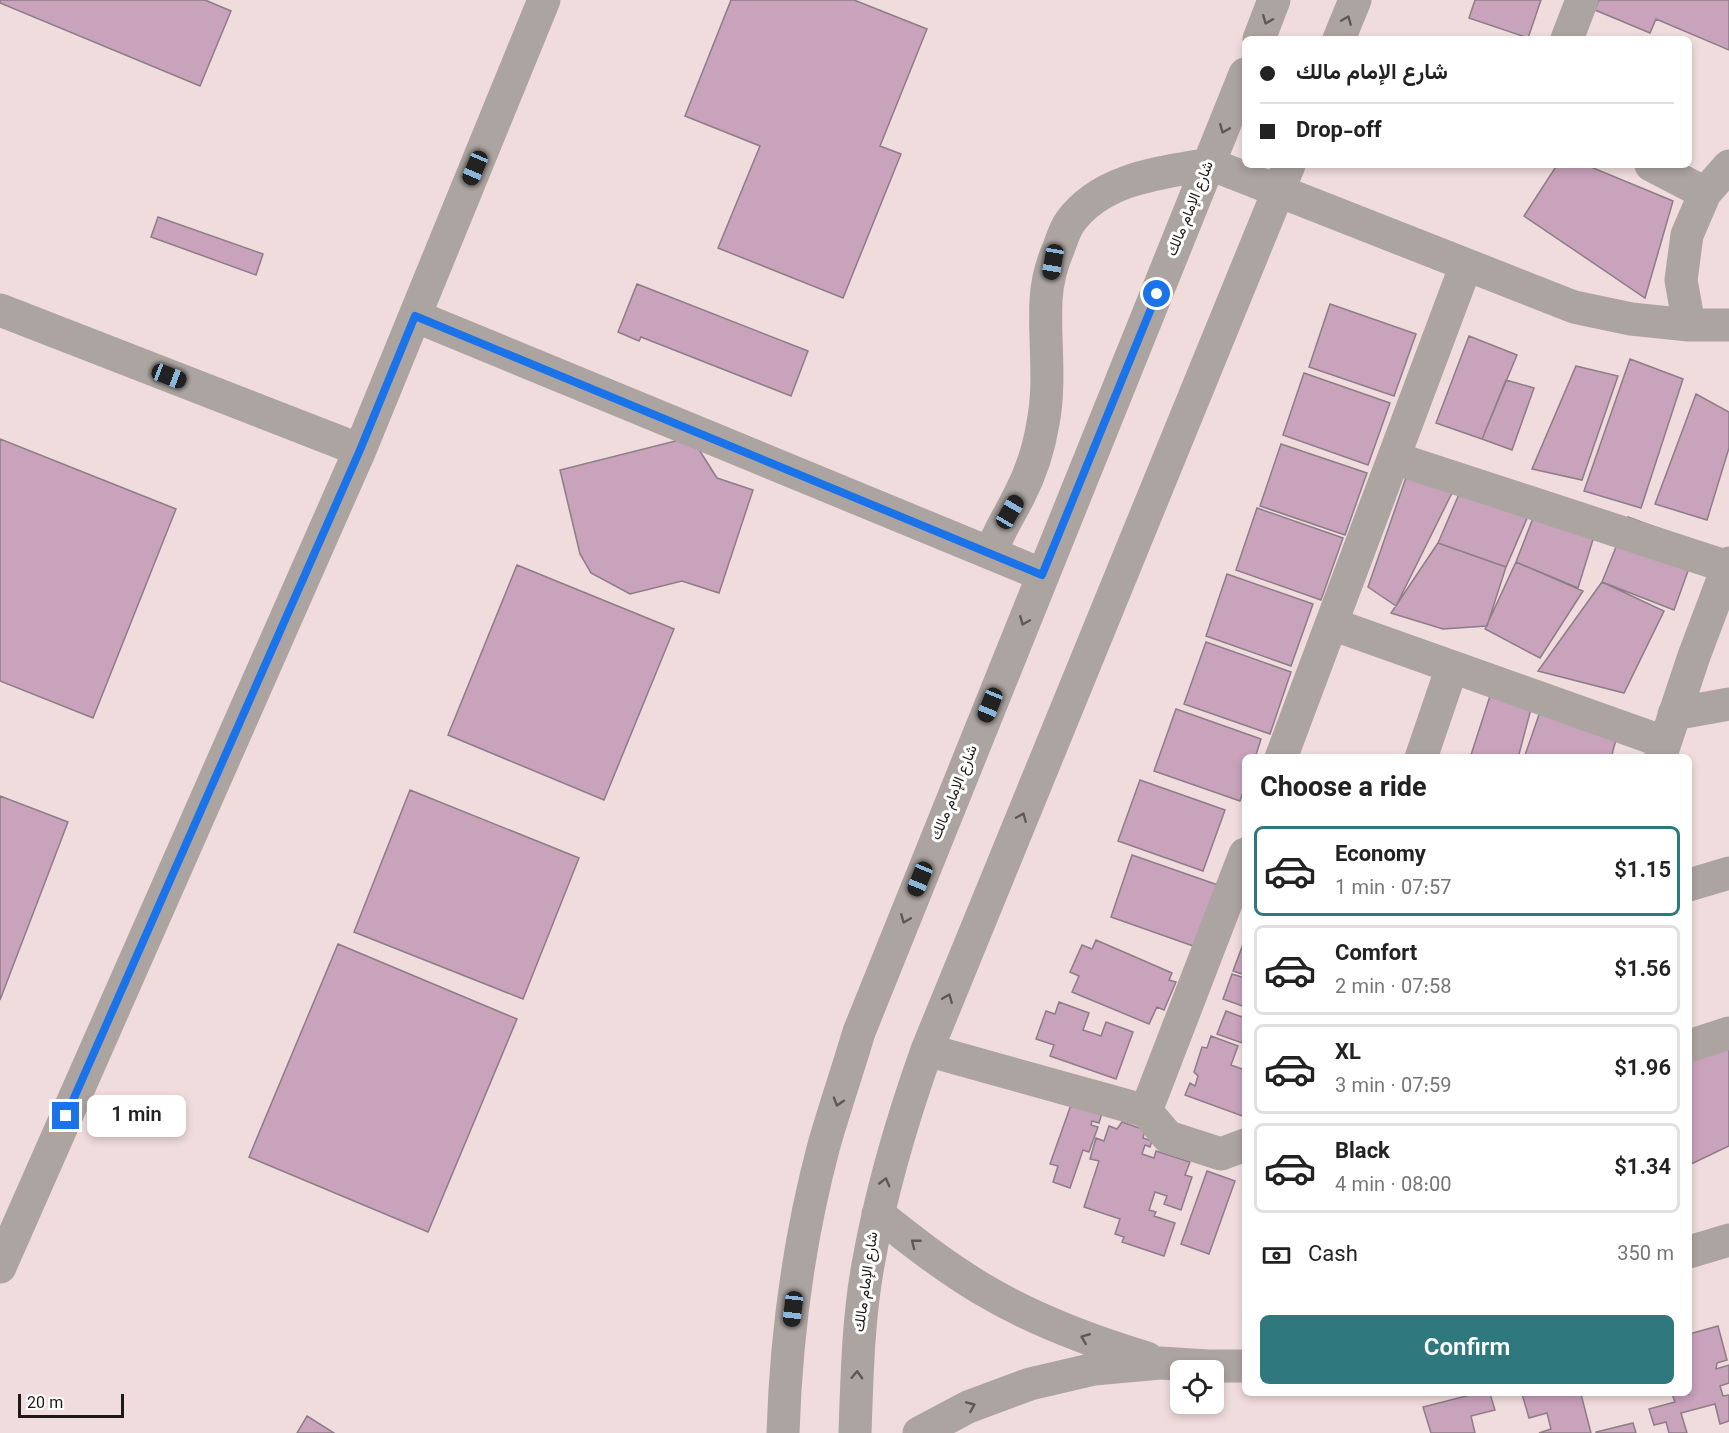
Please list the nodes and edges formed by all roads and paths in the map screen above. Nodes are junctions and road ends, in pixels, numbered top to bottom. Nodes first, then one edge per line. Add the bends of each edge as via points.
1 (544, 0) edge
2 (1274, 0) edge
3 (1355, 0) edge
4 (1582, 0) edge
5 (1260, 36) edge
6 (1340, 36) edge
7 (1568, 36) edge
8 (1242, 82) edge
9 (1210, 164) junction
10 (1729, 166) edge
11 (1657, 168) edge
12 (1284, 177) edge
13 (1706, 193) junction
14 (1466, 265) junction
15 (0, 310) edge
16 (415, 316) junction
17 (1689, 325) junction
18 (1729, 325) edge
19 (360, 450) junction
20 (1394, 458) junction
21 (991, 553) junction
22 (1728, 565) edge
23 (1042, 575) junction
24 (1332, 624) junction
25 (1452, 667) junction
26 (1729, 704) edge
27 (1666, 738) edge
28 (1283, 754) edge
29 (1422, 754) edge
30 (1242, 862) edge
31 (1729, 873) edge
32 (1692, 884) edge
33 (1729, 1033) edge
34 (1692, 1045) edge
35 (927, 1050) junction
36 (1146, 1111) junction
37 (1242, 1146) edge
38 (878, 1214) junction
39 (1729, 1240) edge
40 (1692, 1251) edge
41 (0, 1267) edge
42 (1160, 1363) junction
43 (1242, 1366) edge
44 (783, 1433) edge
45 (855, 1433) edge
46 (919, 1433) edge

1 - 16 street
2 -> 5 street
6 -> 3 street
4 - 7 street
8 -> 9 street, شارع الإمام مالك
9 - 12 street
9 - 21 street via 1153,174 1111,188 1089,202 1069,223 1053,262 1046,298 1048,386 1038,450
9 - 23 street, شارع الإمام مالك
10 - 13 street
11 - 13 street
12 - 14 street
35 -> 12 street, شارع الإمام مالك
13 - 17 street via 1687,235 1681,280
14 - 17 street via 1575,308
14 - 20 street
15 - 19 street
16 - 19 street
16 - 21 street
17 - 18 street
19 - 41 street
20 - 22 street
20 - 24 street
21 - 23 street
22 - 27 street
23 -> 44 street, شارع الإمام مالك via 859,1032 824,1146 799,1262
24 - 25 street
24 - 28 street
25 - 27 street
25 - 29 street
26 - 27 street
30 - 36 street
31 - 32 street
33 - 34 street
35 - 36 street
38 -> 35 street, شارع الإمام مالك via 902,1121
36 - 37 street via 1168,1137 1221,1154
42 -> 38 street via 1099,1344 982,1289 928,1254
45 -> 38 street, شارع الإمام مالك via 857,1351
39 - 40 street
42 - 43 street
46 -> 42 street via 968,1407 1030,1384 1094,1369

